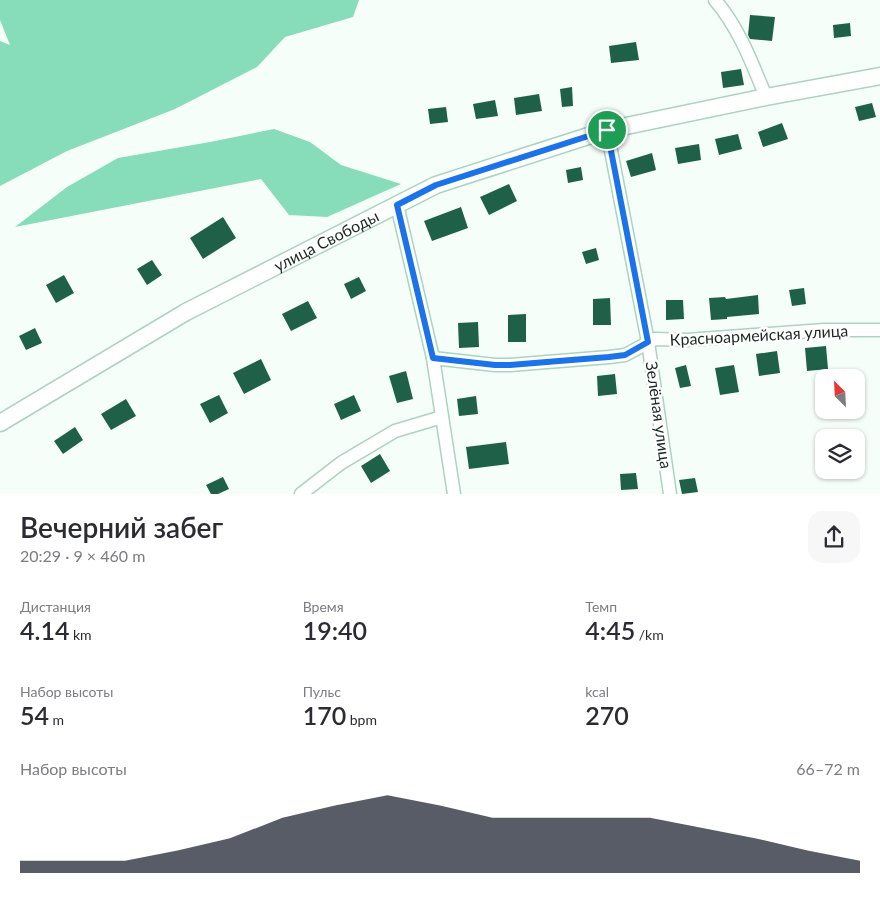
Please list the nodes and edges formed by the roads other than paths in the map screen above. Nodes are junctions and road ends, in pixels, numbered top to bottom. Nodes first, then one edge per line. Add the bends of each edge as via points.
1 (715, 0) edge
2 (880, 76) edge
3 (766, 97) junction
4 (607, 130) junction
5 (397, 205) junction
6 (880, 330) edge
7 (648, 342) junction
8 (433, 358) junction
9 (442, 417) junction
10 (0, 423) edge
11 (301, 494) edge
12 (454, 494) edge
13 (670, 494) edge

1 - 3 street via 746,49
2 - 3 street, улица Свободы
3 - 4 street, улица Свободы
4 - 5 street, улица Свободы via 436,185
4 - 7 street, Зелёная улица
5 - 8 street
5 - 10 street, улица Свободы via 186,312
6 - 7 street, Красноармейская улица via 824,330 687,340 655,339
7 - 8 street, Красноармейская улица via 625,355 510,365
7 - 13 street, Зелёная улица
8 - 9 street
9 - 11 street via 395,431 341,463
9 - 12 street

